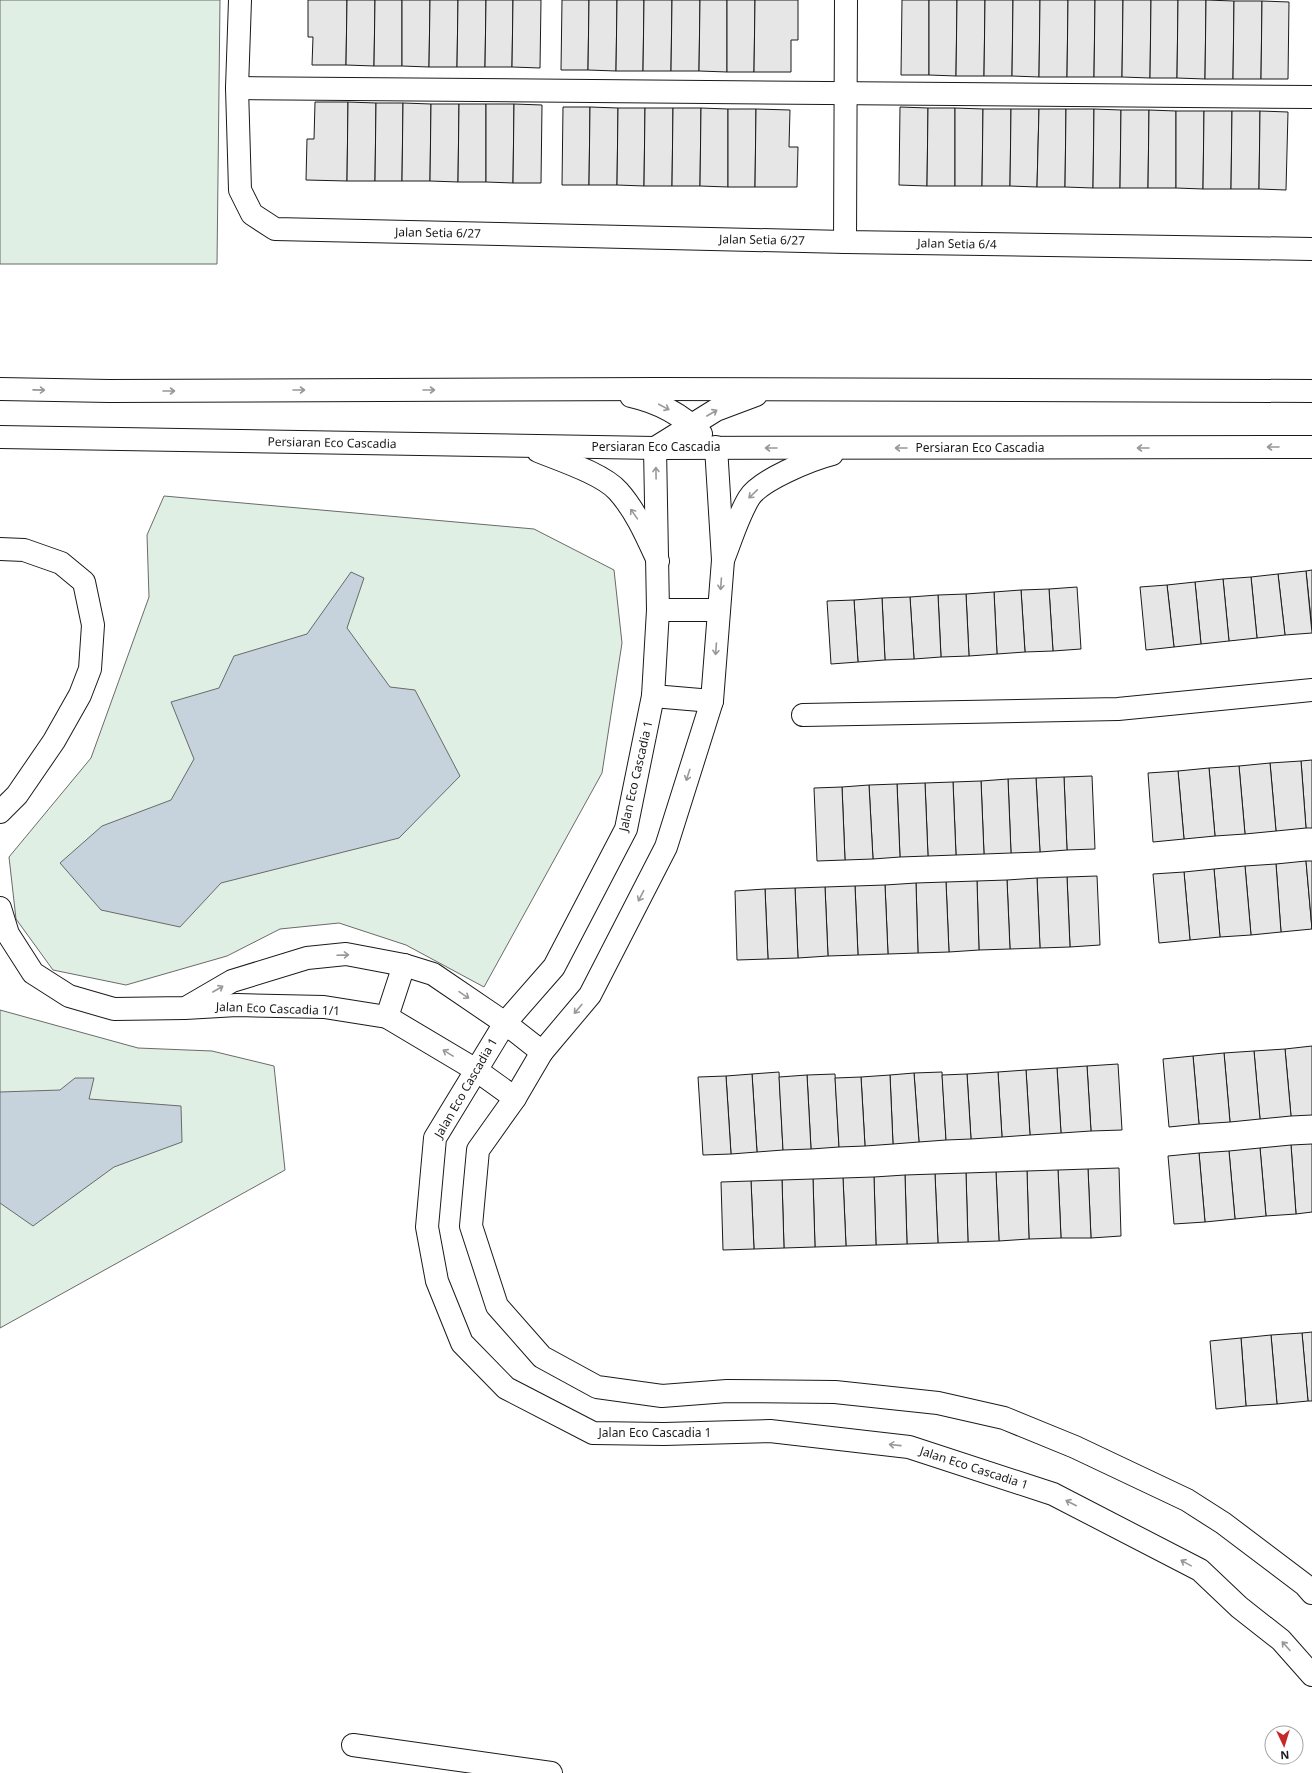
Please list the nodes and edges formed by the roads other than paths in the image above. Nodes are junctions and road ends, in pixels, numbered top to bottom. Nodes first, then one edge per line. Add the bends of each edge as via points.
1 (240, 0) edge
2 (846, 0) edge
3 (238, 88) junction
4 (845, 93) junction
5 (1312, 97) edge
6 (845, 242) junction
7 (1312, 249) edge
8 (0, 389) edge
9 (600, 389) junction
10 (803, 389) junction
11 (1312, 391) edge
12 (692, 425) junction
13 (0, 437) edge
14 (524, 446) junction
15 (716, 447) junction
16 (1312, 447) edge
17 (655, 448) junction
18 (850, 448) junction
19 (0, 549) edge
20 (722, 560) junction
21 (658, 561) junction
22 (658, 610) junction
23 (719, 610) junction
24 (1312, 690) edge
25 (653, 696) junction
26 (712, 701) junction
27 (804, 715) dead end
28 (0, 812) edge
29 (0, 908) edge
30 (404, 965) junction
31 (185, 1008) junction
32 (387, 1017) junction
33 (505, 1023) junction
34 (542, 1052) junction
35 (476, 1070) junction
36 (516, 1098) junction
37 (1312, 1593) edge
38 (1312, 1675) edge
39 (353, 1745) dead end
40 (551, 1773) edge

1 - 3 street, Jalan Setia 6/27
2 - 4 street
3 - 4 street
3 - 6 street, Jalan Setia 6/27 via 240,190 252,214 274,229
4 - 5 street
4 - 6 street
6 - 7 street, Jalan Setia 6/4
8 -> 9 street
9 - 10 street
9 -> 12 street via 650,400
10 - 11 street
12 -> 10 street via 716,410 751,395
12 - 15 street
12 - 17 street
13 - 14 street, Persiaran Eco Cascadia
14 - 17 street, Persiaran Eco Cascadia
21 -> 14 street via 638,519 618,490 574,465
15 - 17 street, Persiaran Eco Cascadia
18 -> 15 street, Persiaran Eco Cascadia
15 - 20 street
16 -> 18 street, Persiaran Eco Cascadia
21 -> 17 street, Jalan Eco Cascadia 1
18 -> 20 street via 816,458 772,479 749,496
19 - 28 street via 24,550 61,563 84,582 93,625 90,669 80,695 54,741 17,795
20 -> 23 street
21 - 22 street, Jalan Eco Cascadia 1
22 - 23 street
22 - 25 street, Jalan Eco Cascadia 1
23 -> 26 street
24 - 27 street via 1118,709
25 - 26 street
25 - 33 street, Jalan Eco Cascadia 1 via 626,830 554,967
26 -> 34 street via 666,847 590,995
29 - 31 street, Jalan Eco Cascadia 1/1 via 8,934 34,973 69,996 114,1009
31 -> 30 street, Jalan Eco Cascadia 1/1 via 232,981 307,958 346,954
30 - 32 street
30 -> 33 street, Jalan Eco Cascadia 1/1 via 433,974
31 - 32 street, Jalan Eco Cascadia 1/1 via 237,1005 324,1008
35 -> 32 street, Jalan Eco Cascadia 1/1
33 - 34 street, Jalan Eco Cascadia 1/1
33 - 35 street, Jalan Eco Cascadia 1
34 - 36 street
35 - 36 street, Jalan Eco Cascadia 1/1
38 -> 35 street, Jalan Eco Cascadia 1 via 1281,1640 1239,1607 1200,1570 1053,1494 909,1447 770,1432 593,1433 506,1388 462,1343 437,1281 427,1227 436,1138
36 - 37 street via 478,1150 471,1226 497,1306 542,1357 597,1388 655,1396 727,1391 835,1392 938,1403 1004,1418 1075,1447 1187,1500 1223,1523
39 - 40 street

